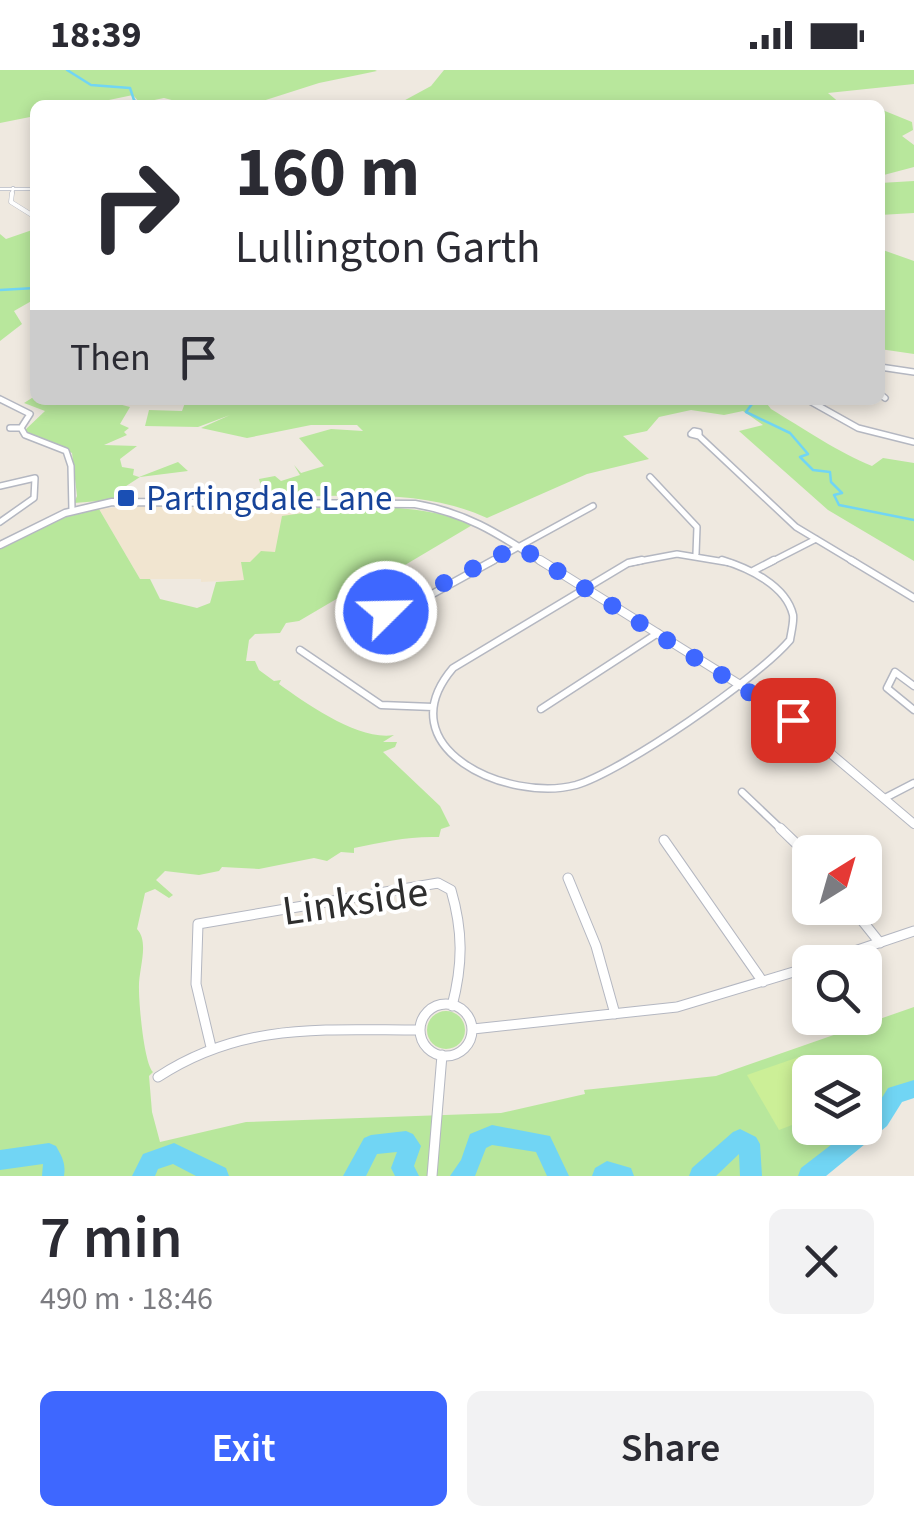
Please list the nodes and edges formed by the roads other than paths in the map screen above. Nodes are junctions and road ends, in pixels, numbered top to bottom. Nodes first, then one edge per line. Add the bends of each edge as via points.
1 (13, 188) junction
2 (0, 189) edge
3 (30, 189) edge
4 (9, 196) junction
5 (0, 198) edge
6 (30, 214) edge
7 (885, 368) edge
8 (914, 372) edge
9 (0, 399) edge
10 (814, 405) edge
11 (10, 428) dead end
12 (21, 428) junction
13 (699, 436) dead end
14 (914, 442) edge
15 (650, 477) dead end
16 (0, 486) edge
17 (593, 506) dead end
18 (72, 510) junction
19 (0, 522) edge
20 (816, 539) junction
21 (0, 545) edge
22 (518, 546) junction
23 (696, 554) junction
24 (752, 572) junction
25 (585, 588) junction
26 (914, 598) edge
27 (416, 601) dead end
28 (658, 633) junction
29 (300, 650) dead end
30 (738, 683) junction
31 (914, 686) edge
32 (433, 707) junction
33 (541, 709) dead end
34 (914, 710) edge
35 (914, 783) edge
36 (742, 792) dead end
37 (884, 798) junction
38 (914, 824) edge
39 (664, 840) dead end
40 (792, 840) edge
41 (568, 878) dead end
42 (866, 925) edge
43 (914, 931) edge
44 (880, 943) junction
45 (874, 945) edge
46 (792, 972) edge
47 (762, 982) junction
48 (452, 1006) junction
49 (615, 1014) junction
50 (474, 1029) junction
51 (418, 1030) junction
52 (212, 1047) junction
53 (442, 1055) junction
54 (158, 1077) dead end
55 (432, 1176) edge

1 - 2 street
1 - 3 street
1 - 4 street
4 - 5 street
4 - 6 street
7 - 8 street
9 - 12 street via 30,414
10 - 14 street via 865,431
11 - 12 street
12 - 18 street via 25,436 66,451
13 - 20 street
15 - 23 street via 697,527
16 - 19 street via 35,474 30,504
17 - 22 street
18 - 21 street
18 - 22 street via 188,501 426,504 464,515
20 - 24 street
20 - 26 street
22 - 25 street
22 - 27 street
23 - 24 street
23 - 25 street via 648,556
24 - 30 street via 781,595 794,626 779,653
25 - 28 street
25 - 32 street via 464,658 439,684
28 - 30 street
28 - 33 street
29 - 32 street via 381,705
30 - 32 street via 612,772 555,788 514,785 472,769 438,734
30 - 37 street via 809,732
31 - 34 street via 895,672 887,688
35 - 37 street
36 - 40 street
37 - 38 street
39 - 47 street
41 - 49 street
42 - 44 street
43 - 44 street
44 - 45 street
46 - 47 street
47 - 49 street via 677,1006
48 - 50 street via 467,1014
48 - 51 street via 429,1011
48 - 52 street, Linkside via 465,939 446,884 195,922 196,984
49 - 50 street
50 - 53 street via 465,1048
51 - 52 street via 270,1034
51 - 53 street via 428,1049
52 - 54 street
53 - 55 street

